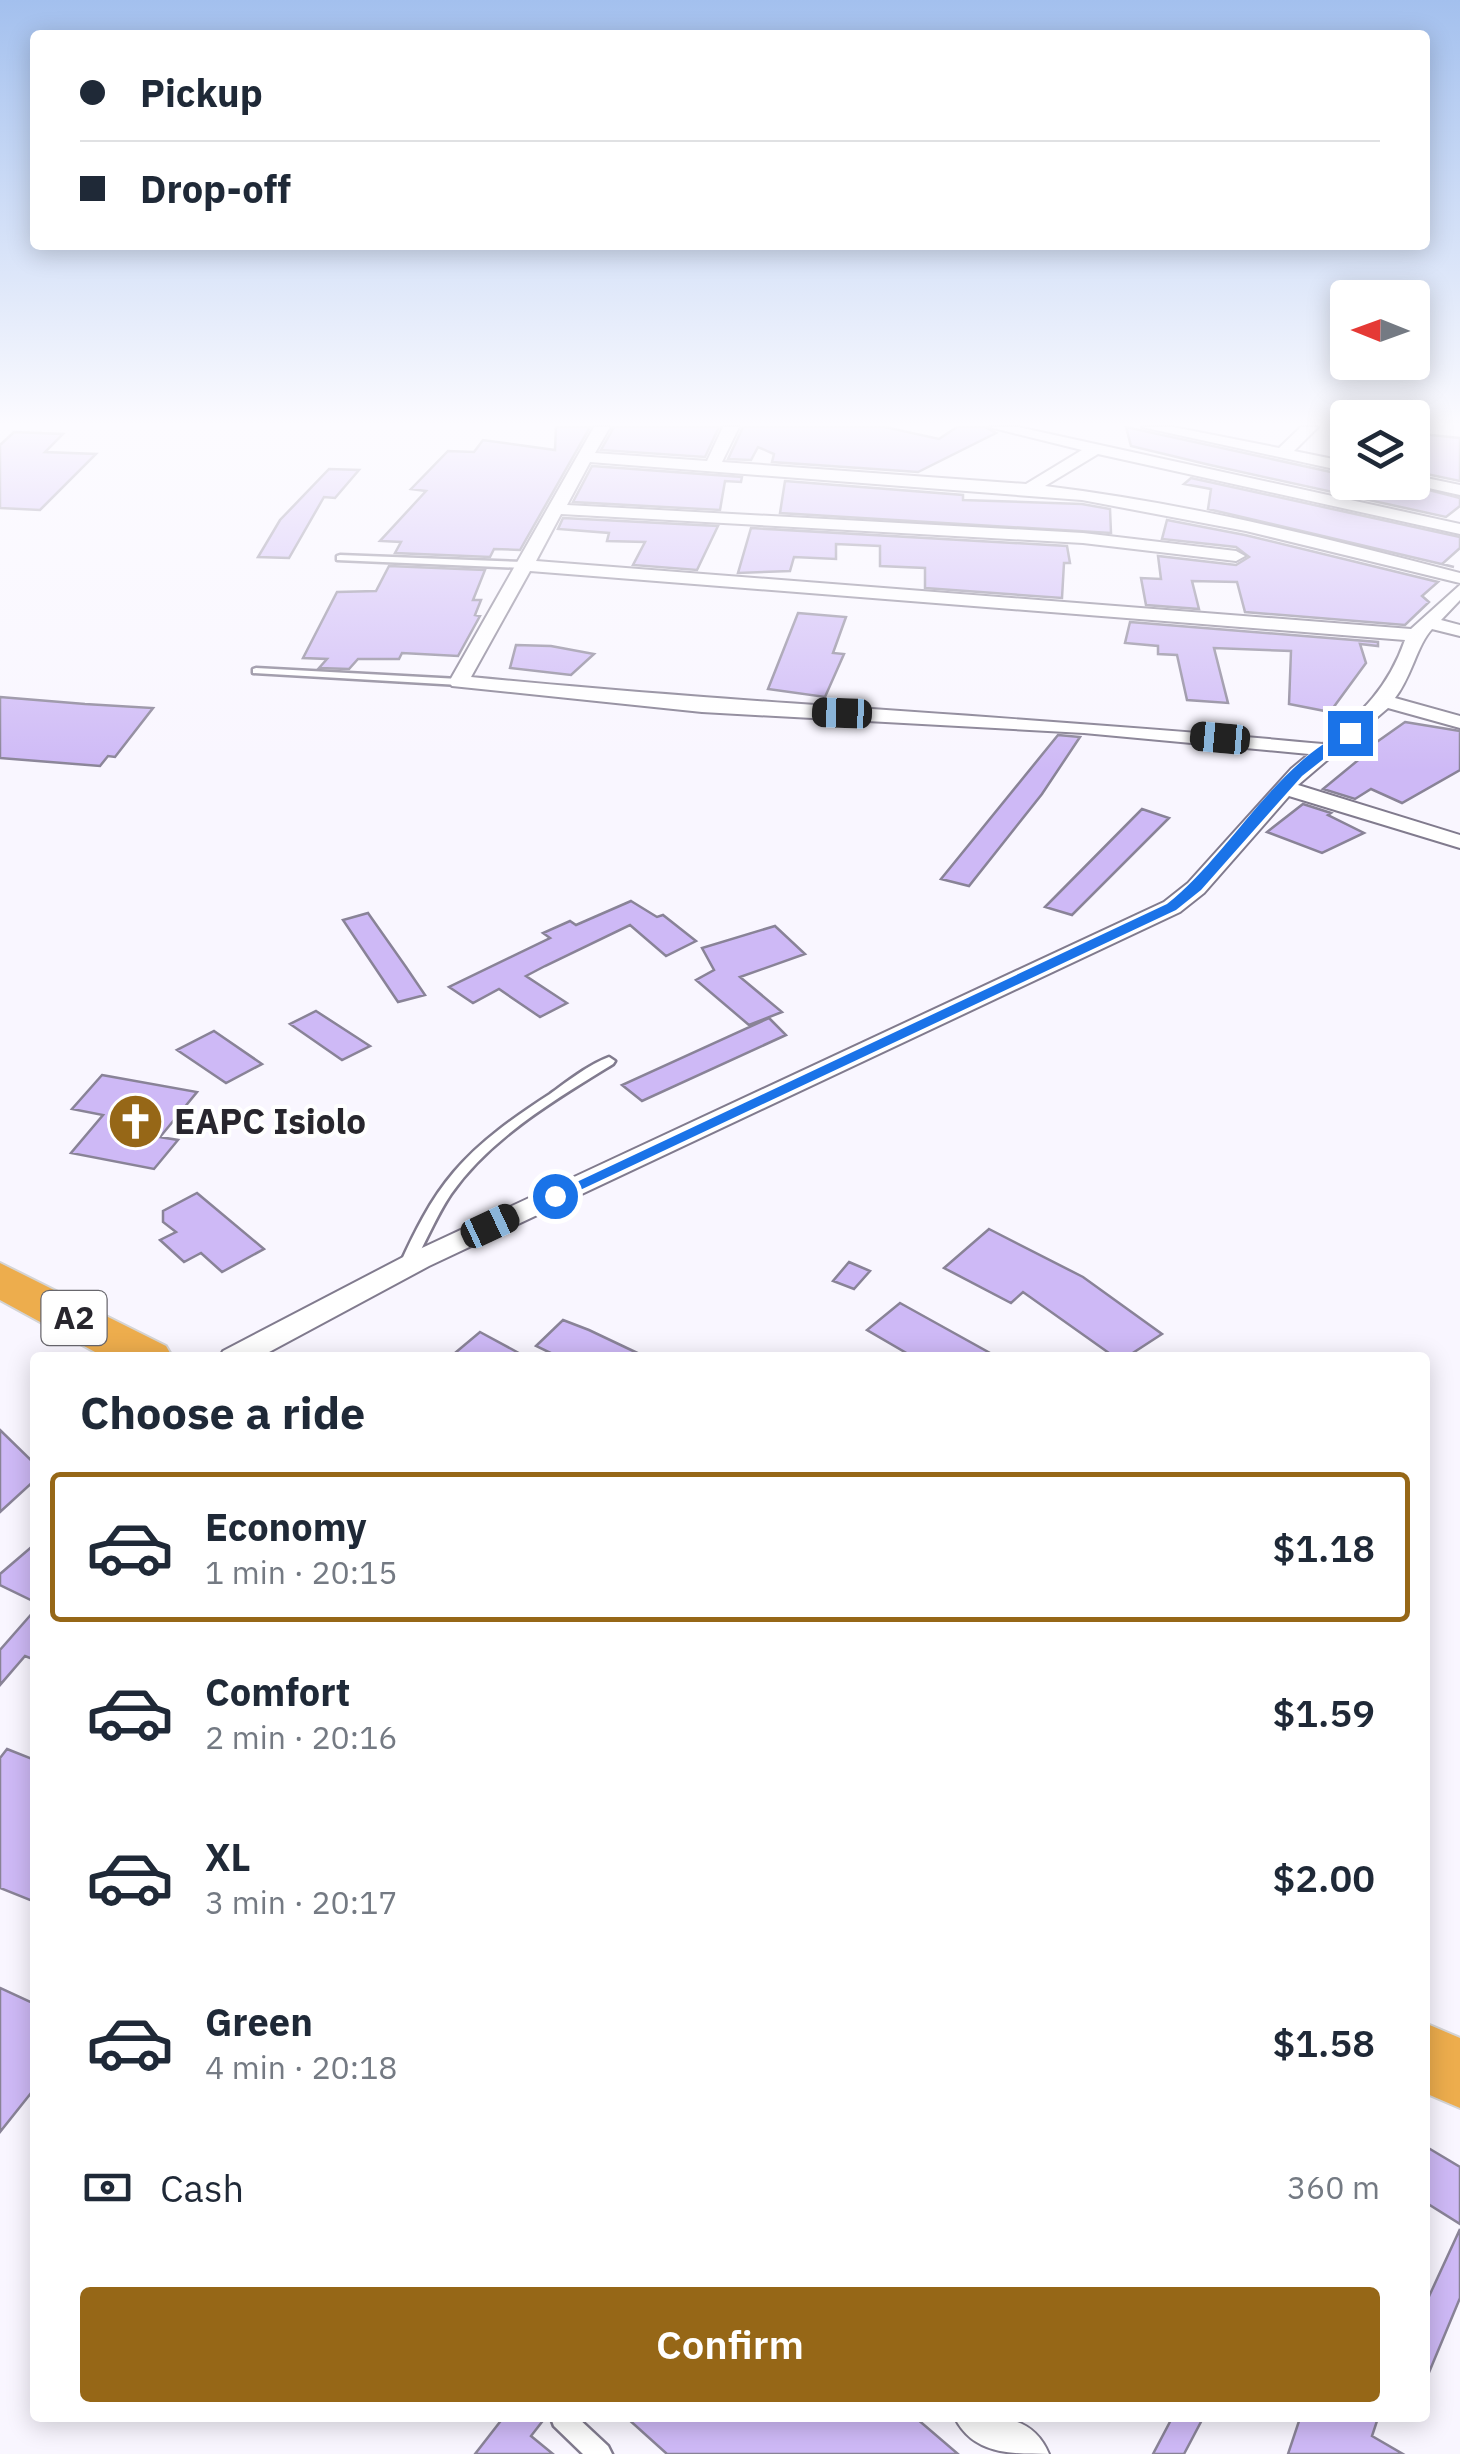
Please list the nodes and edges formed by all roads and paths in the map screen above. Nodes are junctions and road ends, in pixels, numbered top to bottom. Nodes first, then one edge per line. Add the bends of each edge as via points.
1 (538, 542) edge
2 (1113, 542) edge
3 (1304, 542) edge
4 (1236, 556) dead end
5 (340, 558) dead end
6 (523, 565) junction
7 (1460, 578) edge
8 (1460, 590) edge
9 (1423, 629) junction
10 (1460, 631) edge
11 (256, 671) dead end
12 (460, 682) junction
13 (1381, 700) junction
14 (1460, 722) edge
15 (1328, 750) junction
16 (1285, 788) junction
17 (1460, 842) edge
18 (609, 1061) dead end
19 (406, 1266) junction
20 (0, 1279) edge
21 (137, 1352) edge
22 (245, 1352) edge
23 (1430, 2059) edge
24 (1460, 2075) edge
25 (566, 2422) edge
26 (983, 2422) edge
27 (600, 2454) edge
28 (1026, 2454) edge

1 - 6 street
2 - 4 street
3 - 7 street
5 - 6 lane
6 - 9 street
6 - 12 street
8 - 9 street
9 - 10 street
9 - 13 street via 1402,676
11 - 12 lane
12 - 15 street via 702,706 1064,726
13 - 14 street
13 - 15 street via 1372,716
15 - 16 street
16 - 17 street
16 - 19 street via 1172,907
18 - 19 lane via 466,1168 428,1220
19 - 22 street
20 - 21 highway, A2
23 - 24 highway
25 - 27 lane
26 - 28 street

